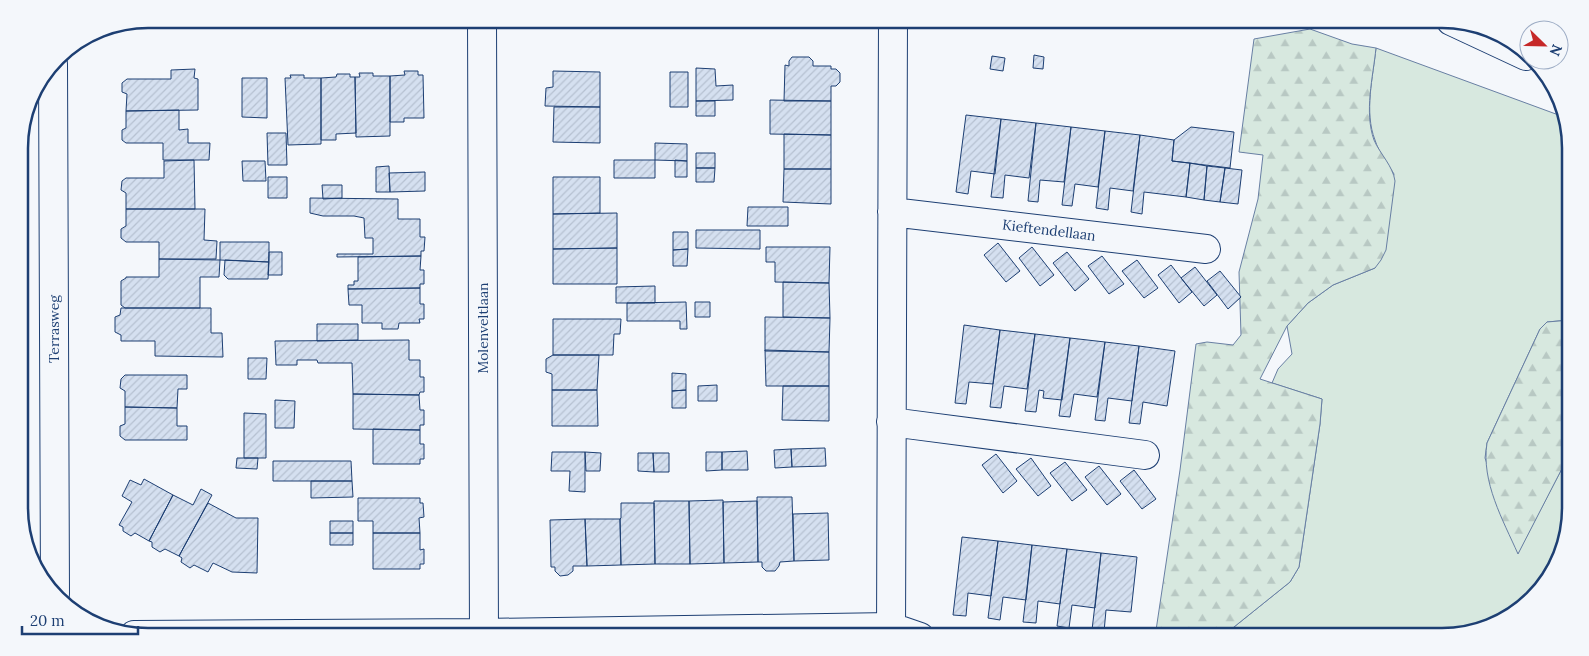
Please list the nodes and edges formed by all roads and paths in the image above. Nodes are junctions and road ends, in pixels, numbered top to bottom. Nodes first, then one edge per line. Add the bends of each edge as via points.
1 (482, 28) edge
2 (893, 28) edge
3 (1478, 33) edge
4 (1504, 46) edge
5 (53, 74) edge
6 (892, 212) junction
7 (1206, 249) dead end
8 (891, 422) junction
9 (1145, 455) dead end
10 (55, 585) edge
11 (484, 628) edge
12 (891, 628) edge

1 - 11 street, Molenveltlaan
2 - 6 street
3 - 4 street
5 - 10 street, Terrasweg
6 - 7 street, Kieftendellaan
6 - 8 street
8 - 9 street
8 - 12 street

